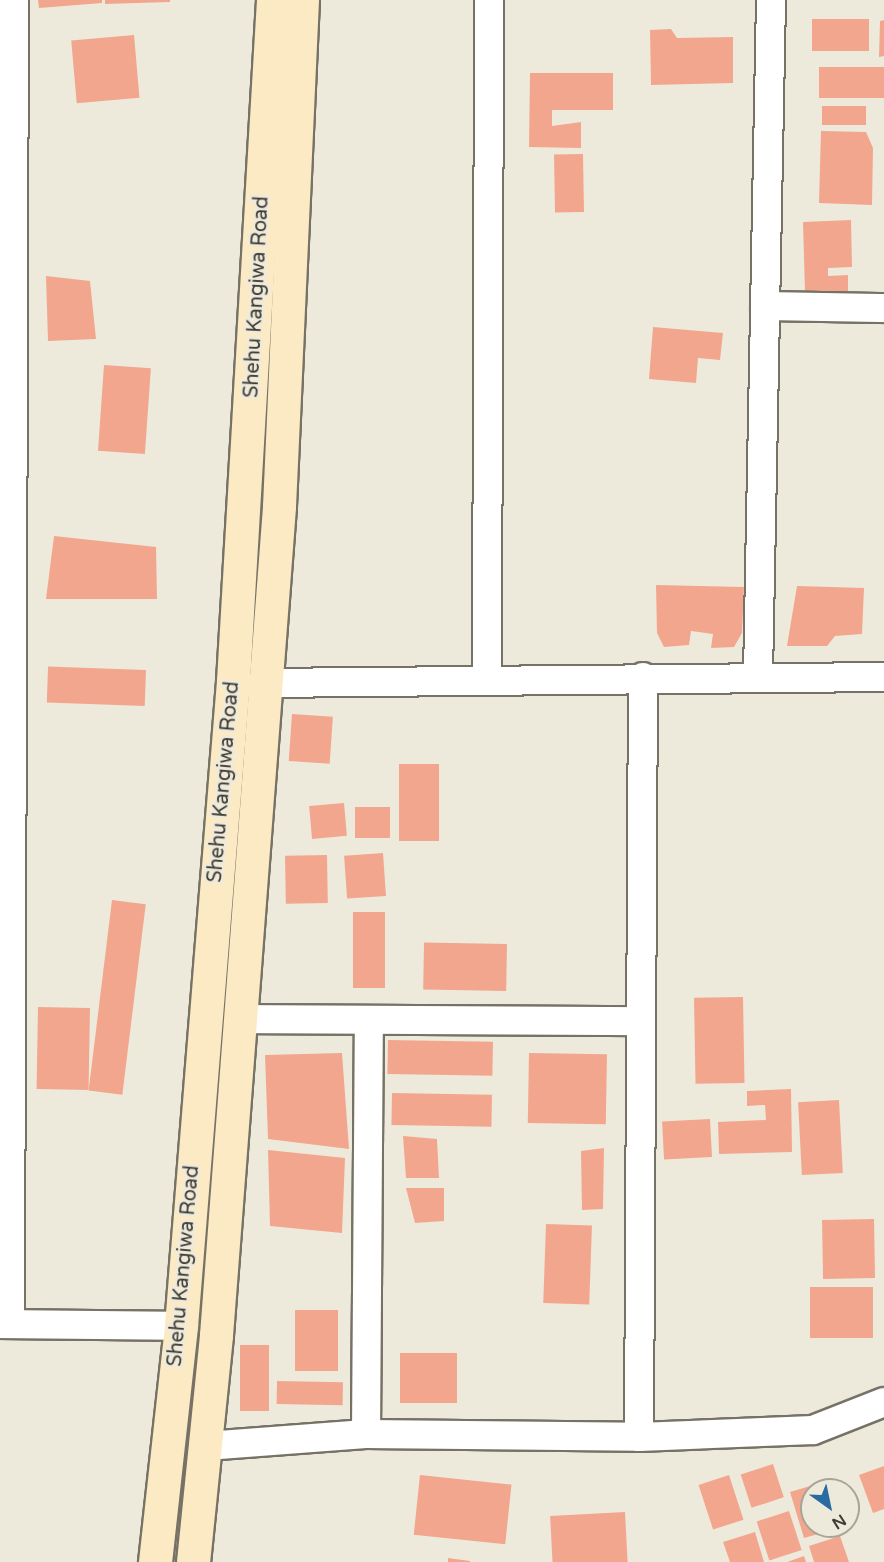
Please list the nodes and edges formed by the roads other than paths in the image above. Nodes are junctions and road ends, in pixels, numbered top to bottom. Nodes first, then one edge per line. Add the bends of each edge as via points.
1 (14, 0) edge
2 (273, 0) edge
3 (302, 0) edge
4 (489, 0) edge
5 (771, 0) edge
6 (6, 92) edge
7 (765, 306) junction
8 (884, 308) edge
9 (8, 462) edge
10 (246, 504) junction
11 (279, 506) junction
12 (758, 676) junction
13 (643, 677) junction
14 (884, 677) edge
15 (487, 679) junction
16 (262, 683) junction
17 (241, 1020) junction
18 (640, 1021) junction
19 (369, 1022) junction
20 (5, 1324) edge
21 (181, 1326) junction
22 (884, 1402) edge
23 (366, 1434) junction
24 (639, 1437) junction
25 (206, 1446) junction
26 (155, 1562) edge
27 (193, 1562) edge

1 - 6 street
2 - 10 main road, Shehu Kangiwa Road
3 - 11 main road, Shehu Kangiwa Road
4 - 15 street
5 - 7 street
6 - 9 street
7 - 8 street
7 - 12 street
9 - 20 street
10 - 11 main road
10 - 21 main road, Shehu Kangiwa Road
11 - 16 main road, Shehu Kangiwa Road
12 - 13 street
12 - 14 street
13 - 15 street
13 - 18 street
15 - 16 street
16 - 17 main road, Shehu Kangiwa Road
17 - 19 street
17 - 25 main road, Shehu Kangiwa Road
18 - 19 street
18 - 24 street
19 - 23 street
20 - 21 street
21 - 26 main road, Shehu Kangiwa Road
22 - 24 street via 813,1431
23 - 24 street
23 - 25 street
25 - 27 main road, Shehu Kangiwa Road

